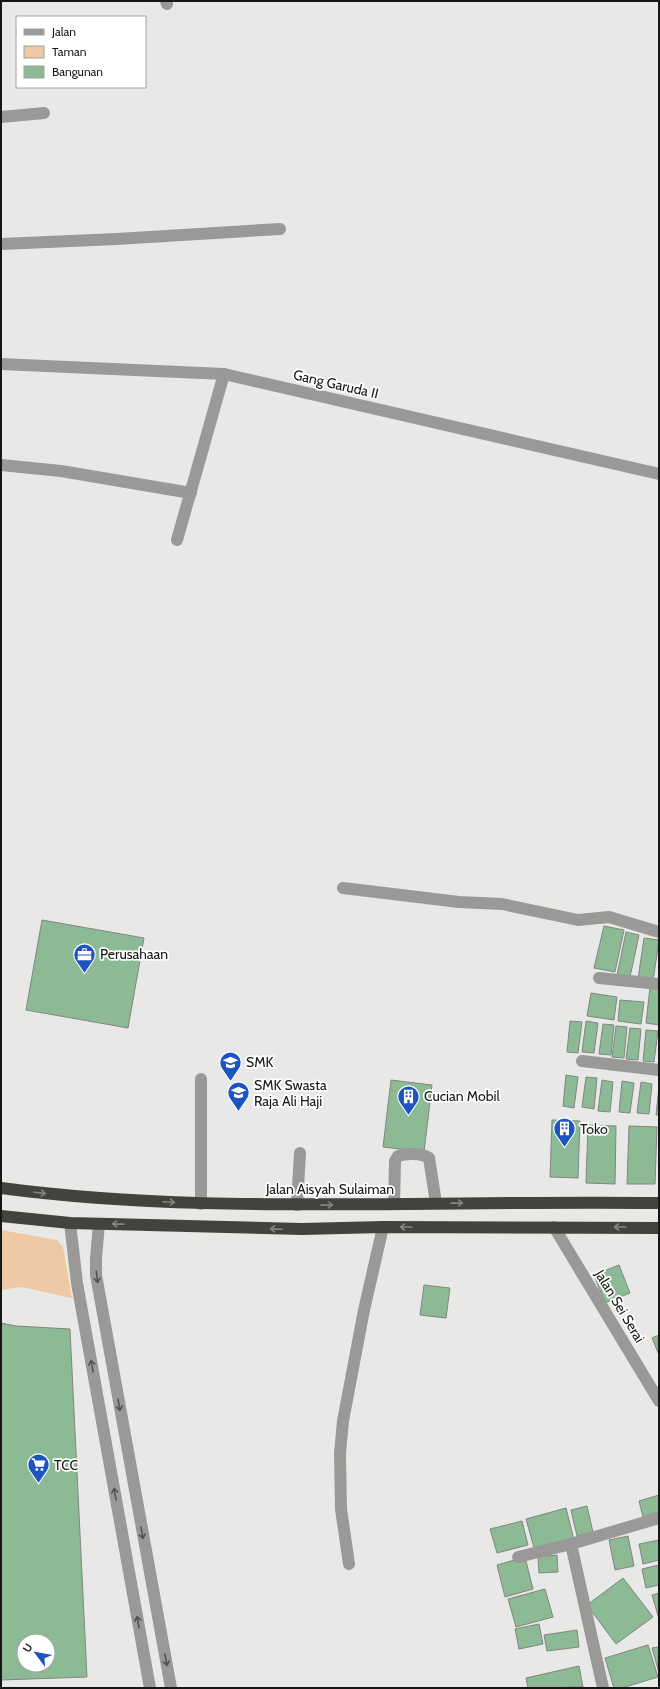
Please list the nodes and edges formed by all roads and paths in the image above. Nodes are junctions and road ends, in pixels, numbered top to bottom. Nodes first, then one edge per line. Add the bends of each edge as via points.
1 (44, 113) dead end
2 (1, 117) edge
3 (280, 229) dead end
4 (1, 244) edge
5 (1, 364) edge
6 (224, 374) junction
7 (1, 465) edge
8 (659, 474) edge
9 (190, 493) junction
10 (177, 540) dead end
11 (343, 888) dead end
12 (659, 932) edge
13 (599, 978) dead end
14 (659, 984) edge
15 (582, 1061) dead end
16 (659, 1070) edge
17 (202, 1079) dead end
18 (300, 1153) dead end
19 (1, 1188) edge
20 (659, 1202) edge
21 (436, 1203) junction
22 (201, 1204) junction
23 (394, 1204) junction
24 (222, 1205) junction
25 (297, 1205) junction
26 (1, 1216) edge
27 (70, 1223) junction
28 (99, 1224) junction
29 (222, 1227) junction
30 (383, 1227) junction
31 (554, 1227) junction
32 (659, 1228) edge
33 (659, 1401) edge
34 (128, 1455) junction
35 (108, 1458) junction
36 (659, 1518) edge
37 (571, 1544) junction
38 (518, 1557) dead end
39 (349, 1564) dead end
40 (161, 1637) junction
41 (142, 1641) junction
42 (150, 1688) edge
43 (171, 1688) edge
44 (603, 1688) edge

1 - 2 street
3 - 4 street
5 - 6 street, Gang Garuda II
6 - 8 street, Gang Garuda II
6 - 9 street
7 - 9 street via 61,471
9 - 10 street
11 - 12 street via 459,902 502,904 578,920 609,917
13 - 14 street
15 - 16 street
17 - 22 street
18 - 25 street
19 -> 22 highway, Jalan Aisyah Sulaiman via 80,1197
21 -> 20 highway, Jalan Aisyah Sulaiman
21 - 23 highway, Jalan Aisyah Sulaiman
21 - 23 street via 429,1158 422,1155 402,1155 395,1161
22 - 24 highway, Jalan Aisyah Sulaiman
25 -> 23 highway, Jalan Aisyah Sulaiman
24 - 25 highway, Jalan Aisyah Sulaiman
24 - 29 highway
26 - 27 highway
27 - 28 highway
35 -> 27 street
29 -> 28 highway
28 -> 34 street via 96,1275
30 -> 29 highway via 302,1230
31 -> 30 highway
30 - 39 street via 343,1421 340,1452 341,1509
32 -> 31 highway
31 - 33 street, Jalan Sei Serai
34 - 35 street
34 -> 40 street
41 -> 35 street
36 - 37 street
37 - 38 street
37 - 44 street
40 - 41 street
40 -> 43 street
41 - 42 street

